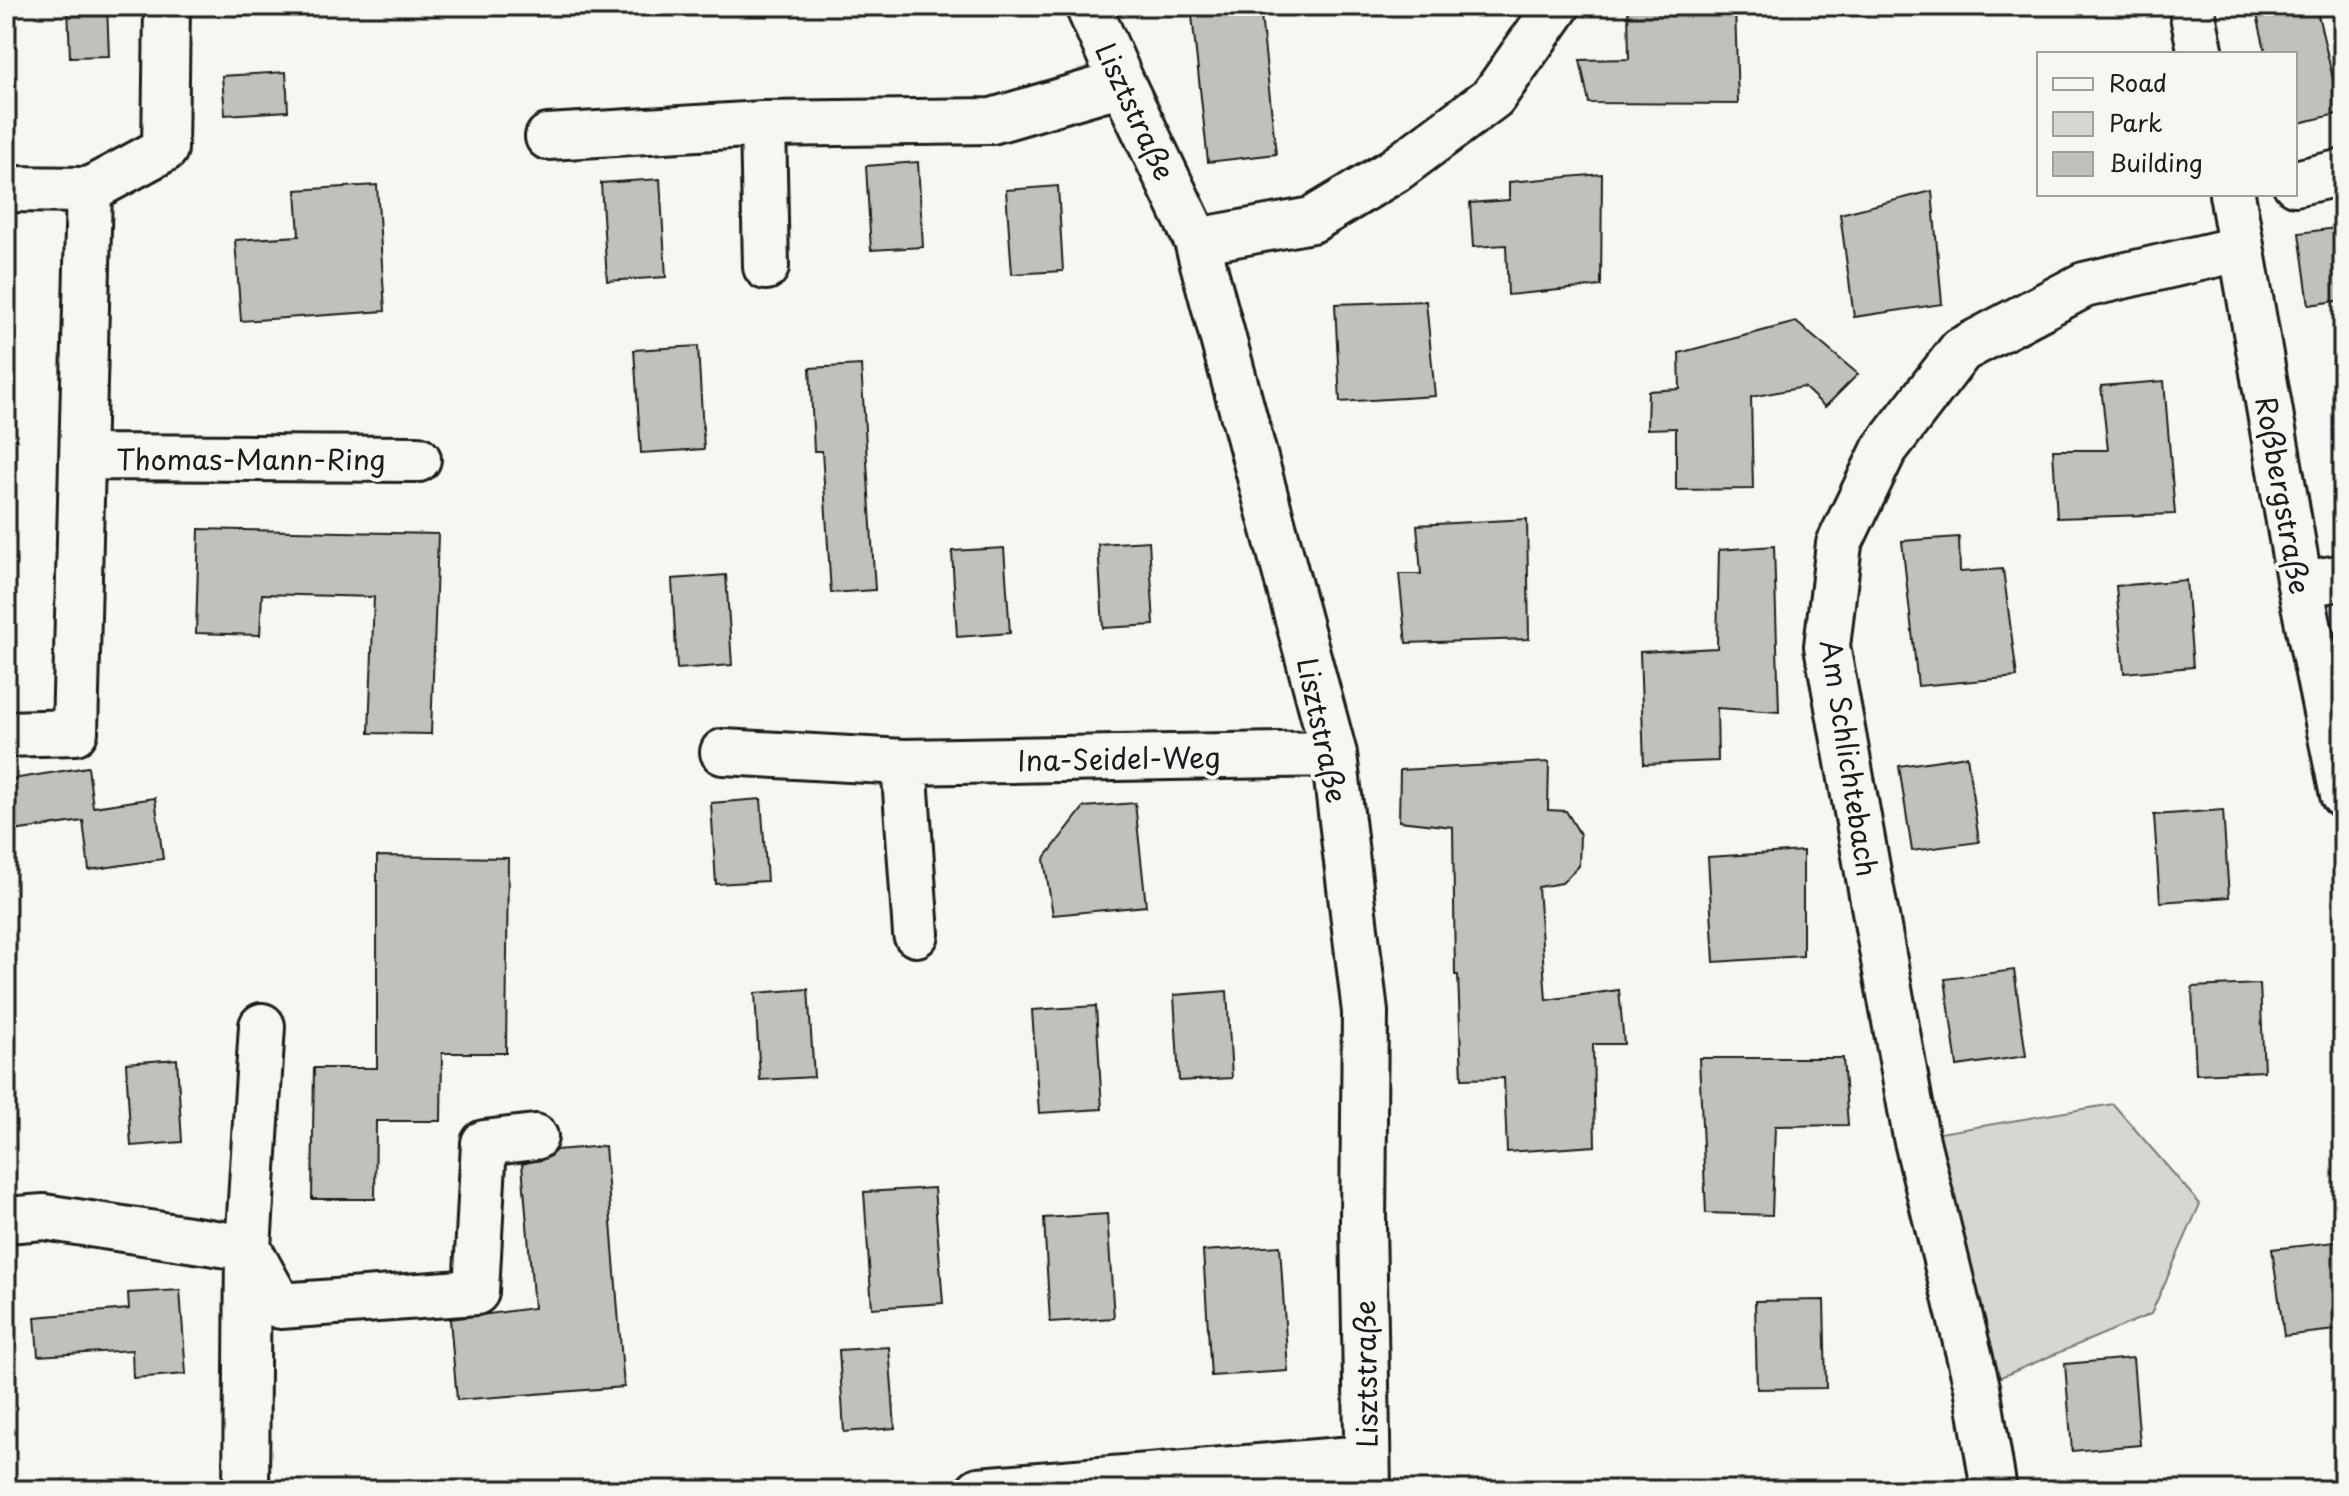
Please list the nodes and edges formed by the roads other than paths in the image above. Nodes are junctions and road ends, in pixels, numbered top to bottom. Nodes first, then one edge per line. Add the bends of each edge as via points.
1 (1088, 6) edge
2 (1557, 6) edge
3 (2191, 6) edge
4 (167, 8) dead end
5 (2201, 52) edge
6 (1122, 83) junction
7 (763, 124) junction
8 (548, 137) dead end
9 (2343, 172) edge
10 (2297, 183) edge
11 (6, 189) edge
12 (89, 190) junction
13 (2232, 196) edge
14 (1197, 241) junction
15 (2239, 249) junction
16 (766, 267) dead end
17 (83, 457) junction
18 (418, 459) dead end
19 (2343, 577) edge
20 (2300, 585) junction
21 (6, 734) edge
22 (723, 752) dead end
23 (1334, 754) junction
24 (904, 762) junction
25 (2343, 795) edge
26 (916, 934) dead end
27 (262, 1026) dead end
28 (535, 1137) dead end
29 (6, 1220) edge
30 (248, 1248) junction
31 (1367, 1474) edge
32 (1126, 1483) edge
33 (246, 1490) edge
34 (979, 1490) edge
35 (1994, 1490) edge

1 - 6 street, Lisztstraße
2 - 14 street via 1493,97 1395,170 1312,220
3 - 5 street
4 - 12 street via 165,149
6 - 7 street via 992,121
6 - 14 street, Lisztstraße
7 - 8 street
7 - 16 street
9 - 10 street
11 - 12 street
12 - 17 street, Thomas-Mann-Ring
13 - 15 street, Roßbergstraße
14 - 23 street, Lisztstraße
15 - 20 street, Roßbergstraße
15 - 35 street, Am Schlichtebach via 2084,285 1961,350 1884,450 1839,544 1827,646 1916,1137 1977,1387
17 - 18 street, Thomas-Mann-Ring
17 - 21 street, Thomas-Mann-Ring via 75,732
19 - 20 street
20 - 25 street, Roßbergstraße
22 - 24 street, Ina-Seidel-Weg
23 - 24 street, Ina-Seidel-Weg
23 - 31 street, Lisztstraße via 1365,1012
24 - 26 street
27 - 30 street
28 - 30 street via 484,1143 476,1292 280,1306
29 - 30 street via 44,1217
30 - 33 street
31 - 32 street
32 - 34 street

